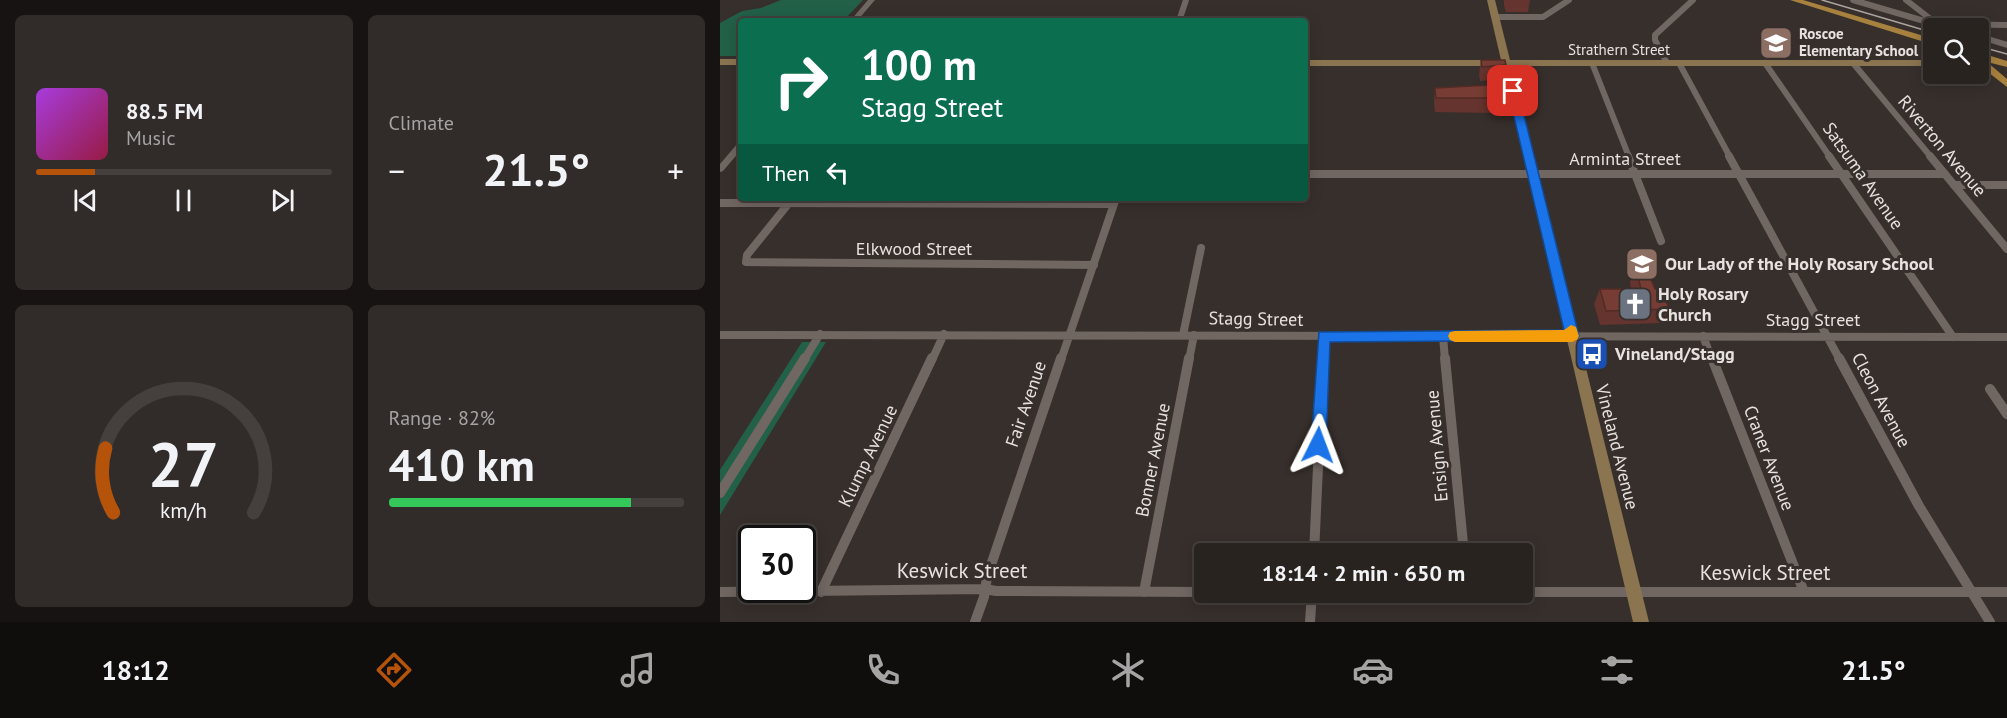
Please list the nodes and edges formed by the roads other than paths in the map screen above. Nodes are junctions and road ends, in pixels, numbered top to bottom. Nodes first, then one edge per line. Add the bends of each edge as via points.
1 (872, 0) edge
2 (1186, 0) edge
3 (1491, 0) edge
4 (1569, 0) edge
5 (1693, 0) edge
6 (1794, 0) edge
7 (1853, 0) edge
8 (1906, 0) edge
9 (1495, 17) junction
10 (856, 18) edge
11 (1180, 18) edge
12 (1929, 18) edge
13 (1923, 20) edge
14 (1989, 25) edge
15 (2007, 25) edge
16 (1923, 39) edge
17 (1989, 39) edge
18 (2007, 45) edge
19 (1989, 61) edge
20 (720, 62) edge
21 (738, 62) edge
22 (1308, 63) edge
23 (1506, 63) junction
24 (1592, 63) junction
25 (1667, 63) junction
26 (1679, 63) junction
27 (1765, 63) junction
28 (1853, 63) junction
29 (1923, 63) edge
30 (2007, 64) edge
31 (1989, 67) edge
32 (2007, 84) edge
33 (738, 148) edge
34 (720, 168) edge
35 (1739, 173) junction
36 (1308, 174) edge
37 (1533, 174) junction
38 (1635, 174) junction
39 (1842, 174) junction
40 (1946, 174) junction
41 (1954, 185) junction
42 (2007, 185) edge
43 (791, 201) edge
44 (872, 201) edge
45 (951, 201) edge
46 (1033, 201) edge
47 (1115, 201) edge
48 (720, 203) edge
49 (1661, 241) dead end
50 (1201, 248) dead end
51 (2007, 249) edge
52 (1094, 265) junction
53 (820, 334) junction
54 (944, 334) junction
55 (1069, 334) junction
56 (720, 335) edge
57 (1183, 335) junction
58 (1194, 335) junction
59 (1324, 336) junction
60 (1443, 336) junction
61 (1572, 336) junction
62 (1703, 336) junction
63 (1828, 336) junction
64 (1953, 336) junction
65 (2007, 337) edge
66 (1990, 389) dead end
67 (2007, 414) edge
68 (720, 493) edge
69 (1315, 543) edge
70 (1463, 543) edge
71 (985, 589) junction
72 (720, 592) edge
73 (820, 592) junction
74 (1144, 592) junction
75 (1194, 592) edge
76 (1533, 592) edge
77 (1634, 592) junction
78 (1804, 592) junction
79 (1972, 592) junction
80 (2007, 592) edge
81 (1311, 603) edge
82 (975, 622) edge
83 (1310, 622) edge
84 (1641, 622) edge
85 (1990, 622) edge

1 - 10 street
2 - 11 street
3 - 9 main road, Vineland Avenue
4 - 9 street via 1543,17
5 - 25 street via 1655,35
6 - 16 main road
7 - 13 street
8 - 12 street
9 - 23 main road, Vineland Avenue
14 - 15 street
17 - 18 street
19 - 30 main road
20 - 21 main road
22 - 23 main road, Strathern Street
23 - 24 main road, Strathern Street
23 - 37 main road, Vineland Avenue
24 - 25 main road, Strathern Street
24 - 38 street
25 - 26 main road, Strathern Street
26 - 27 main road, Strathern Street
26 - 35 street, Cleon Avenue
27 - 28 main road, Strathern Street
27 - 39 street, Satsuma Avenue
28 - 29 main road, Strathern Street
28 - 40 street, Riverton Avenue
31 - 32 main road
33 - 34 street
35 - 38 street, Arminta Street
35 - 39 street, Arminta Street
35 - 63 street, Cleon Avenue
36 - 37 street, Arminta Street
37 - 38 street, Arminta Street
37 - 61 main road, Vineland Avenue
38 - 49 street
39 - 40 street, Arminta Street
39 - 64 street, Satsuma Avenue
40 - 41 street, Riverton Avenue
41 - 42 street
41 - 51 street, Riverton Avenue
43 - 44 street
43 - 48 street
43 - 52 street, Elkwood Street via 746,262
44 - 45 street
45 - 46 street
46 - 47 street
47 - 52 street, Fair Avenue
50 - 57 street
52 - 55 street, Fair Avenue
53 - 54 street, Stagg Street
53 - 56 street, Stagg Street
53 - 68 street
54 - 55 street, Stagg Street
54 - 73 street, Klump Avenue
55 - 57 street, Stagg Street
55 - 71 street, Fair Avenue
57 - 58 street, Stagg Street
58 - 59 street, Stagg Street
58 - 74 street, Bonner Avenue
59 - 60 street, Stagg Street
59 - 69 street
60 - 61 street, Stagg Street
60 - 70 street, Ensign Avenue
61 - 62 street, Stagg Street
61 - 77 main road, Vineland Avenue
62 - 63 street, Stagg Street
62 - 78 street, Craner Avenue
63 - 64 street, Stagg Street
63 - 79 street, Cleon Avenue via 1918,506
64 - 65 street, Stagg Street
66 - 67 street
71 - 73 street, Keswick Street
71 - 74 street, Keswick Street
71 - 82 street, Fair Avenue
72 - 73 street, Keswick Street
74 - 75 street, Keswick Street
76 - 77 street, Keswick Street
77 - 78 street, Keswick Street
77 - 84 main road, Vineland Avenue
78 - 79 street, Keswick Street
79 - 80 street, Keswick Street
79 - 85 street, Cleon Avenue
81 - 83 street

